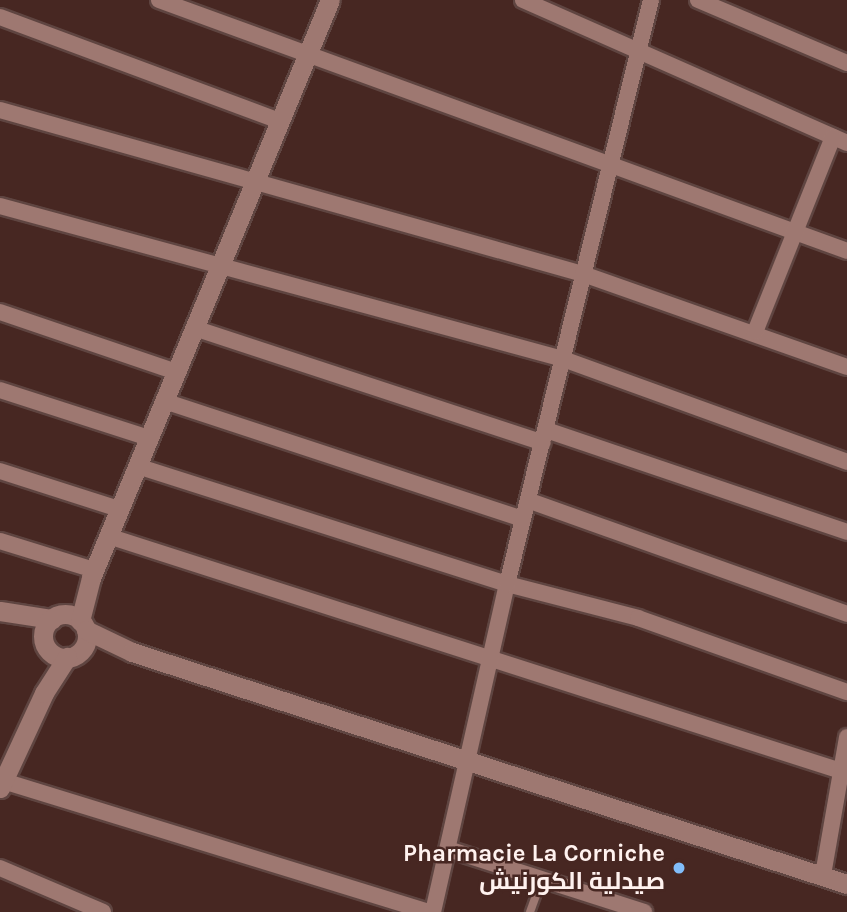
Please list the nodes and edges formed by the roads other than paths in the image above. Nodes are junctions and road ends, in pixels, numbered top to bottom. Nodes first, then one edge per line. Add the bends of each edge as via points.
1 (159, 0) edge
2 (330, 0) edge
3 (523, 0) edge
4 (651, 0) edge
5 (698, 0) edge
6 (0, 17) edge
7 (637, 51) junction
8 (308, 54) junction
9 (847, 63) edge
10 (0, 110) edge
11 (280, 121) junction
12 (840, 140) edge
13 (609, 161) junction
14 (256, 180) junction
15 (0, 206) edge
16 (796, 231) junction
17 (847, 251) edge
18 (219, 268) junction
19 (583, 274) junction
20 (0, 312) edge
21 (194, 328) junction
22 (755, 332) junction
23 (564, 359) junction
24 (847, 367) edge
25 (176, 372) junction
26 (0, 390) edge
27 (164, 401) junction
28 (545, 437) junction
29 (149, 438) junction
30 (847, 462) edge
31 (137, 466) junction
32 (0, 471) edge
33 (530, 501) junction
34 (119, 509) junction
35 (523, 519) junction
36 (847, 532) edge
37 (108, 536) junction
38 (0, 541) edge
39 (93, 574) junction
40 (507, 584) junction
41 (4, 612) edge
42 (847, 614) edge
43 (83, 625) junction
44 (59, 638) junction
45 (132, 652) junction
46 (491, 657) junction
47 (847, 692) edge
48 (847, 737) edge
49 (467, 758) junction
50 (843, 772) edge
51 (1, 783) edge
52 (448, 849) junction
53 (0, 868) edge
54 (823, 876) junction
55 (541, 881) junction
56 (847, 884) edge
57 (97, 911) edge
58 (432, 912) edge
59 (530, 912) edge
60 (644, 912) edge

1 - 8 street
2 - 8 street
3 - 7 street
4 - 7 street
5 - 9 street
6 - 11 street
7 - 12 street
7 - 13 street
8 - 11 street
8 - 13 street
10 - 14 street
11 - 14 street
12 - 16 street
13 - 16 street
13 - 19 street
14 - 18 street
14 - 19 street
15 - 18 street
16 - 17 street
16 - 22 street
18 - 21 street
18 - 23 street
19 - 22 street
19 - 23 street
20 - 25 street
21 - 25 street
21 - 28 street
22 - 24 street
23 - 28 street
23 - 30 street
25 - 27 street
26 - 29 street
27 - 29 street
27 - 35 street
28 - 33 street
28 - 36 street
29 - 31 street
31 - 34 street
31 - 40 street
32 - 34 street
33 - 35 street
33 - 42 street
34 - 37 street
35 - 40 street
37 - 39 street
37 - 46 street
38 - 39 street
39 - 43 street
39 - 44 street
40 - 46 street
40 - 47 street via 638,618
41 - 44 street
43 - 44 street
43 - 44 street
43 - 45 street
44 - 45 street
44 - 51 street via 44,694
45 - 49 street
46 - 49 street
46 - 50 street
48 - 50 street
49 - 52 street
49 - 54 street
50 - 54 street
51 - 58 street
52 - 55 street
52 - 58 street
53 - 57 street
54 - 56 street
55 - 59 lane
55 - 60 street

